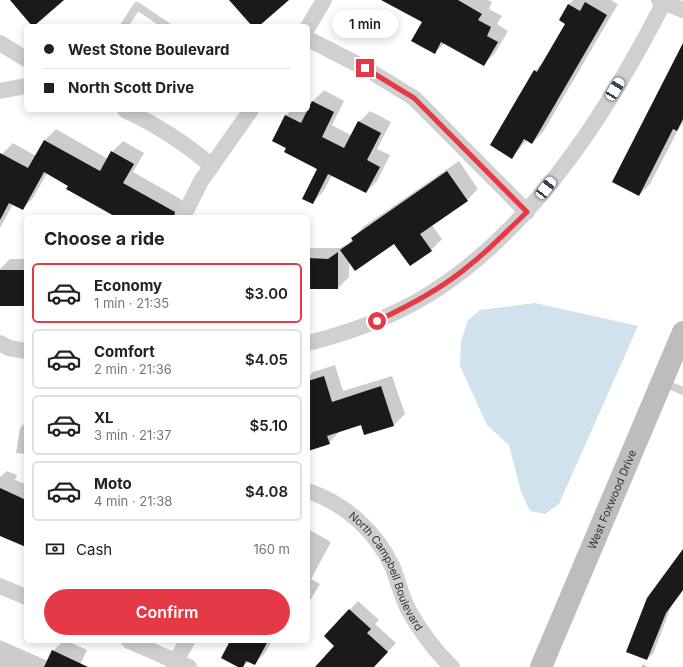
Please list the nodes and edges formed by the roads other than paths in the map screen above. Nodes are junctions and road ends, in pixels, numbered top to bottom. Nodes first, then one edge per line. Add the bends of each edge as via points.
1 (324, 0) edge
2 (663, 1) edge
3 (683, 10) edge
4 (125, 24) edge
5 (164, 24) edge
6 (310, 24) edge
7 (310, 40) edge
8 (0, 43) edge
9 (23, 57) edge
10 (24, 86) edge
11 (0, 91) edge
12 (130, 112) edge
13 (250, 112) edge
14 (212, 166) junction
15 (527, 212) junction
16 (184, 215) edge
17 (683, 332) edge
18 (310, 342) edge
19 (0, 343) edge
20 (24, 351) edge
21 (678, 360) edge
22 (662, 381) junction
23 (683, 391) edge
24 (310, 492) edge
25 (0, 586) edge
26 (24, 596) edge
27 (133, 643) edge
28 (186, 643) edge
29 (179, 665) edge
30 (452, 667) edge
31 (541, 667) edge

1 - 6 street
2 - 3 street
2 - 15 street via 640,48 598,116
4 - 5 lane via 137,6
7 - 15 street via 365,68 414,98
8 - 9 street
10 - 11 street
12 - 14 street via 173,136
13 - 14 street
14 - 16 street via 201,181
15 - 18 street via 472,264 409,306 377,321
17 - 21 main road, West Foxwood Drive
19 - 20 street via 9,348
21 - 22 main road, West Foxwood Drive
22 - 23 lane
22 - 31 main road, West Foxwood Drive
24 - 30 street, North Campbell Boulevard via 342,508 363,525 391,565 407,607 420,630
25 - 26 street
27 - 29 street
28 - 29 street

